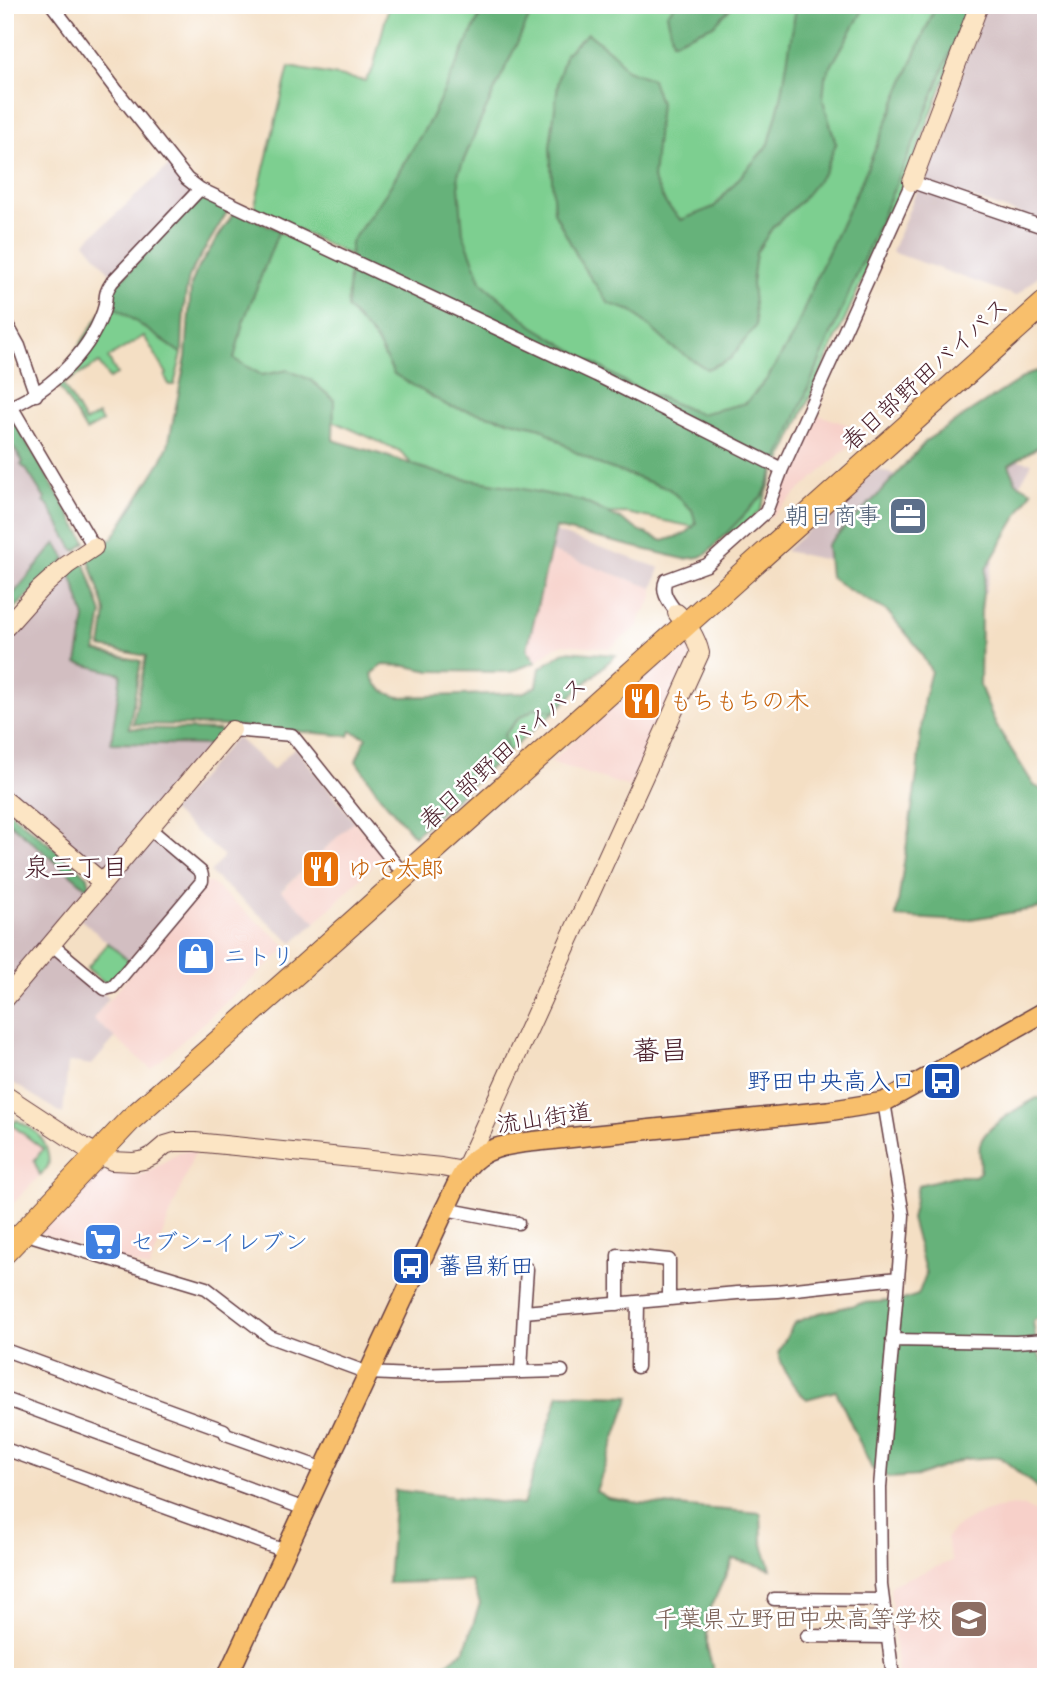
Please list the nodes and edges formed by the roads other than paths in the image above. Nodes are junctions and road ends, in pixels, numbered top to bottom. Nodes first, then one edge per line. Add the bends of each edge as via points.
1 (52, 5) edge
2 (979, 5) edge
3 (912, 182) junction
4 (200, 189) junction
5 (1046, 228) edge
6 (1046, 283) edge
7 (1046, 302) edge
8 (5, 321) edge
9 (36, 395) junction
10 (8, 407) edge
11 (782, 469) junction
12 (94, 547) joint
13 (682, 618) junction
14 (5, 628) edge
15 (232, 730) joint
16 (5, 800) edge
17 (149, 828) junction
18 (397, 865) junction
19 (103, 883) junction
20 (51, 944) junction
21 (5, 999) edge
22 (1046, 1011) edge
23 (5, 1095) edge
24 (884, 1101) junction
25 (90, 1151) junction
26 (464, 1171) junction
27 (445, 1209) junction
28 (518, 1223) dead end
29 (14, 1232) edge
30 (5, 1252) edge
31 (527, 1269) dead end
32 (898, 1278) junction
33 (669, 1299) junction
34 (638, 1302) junction
35 (618, 1304) junction
36 (524, 1312) junction
37 (892, 1340) junction
38 (1046, 1340) edge
39 (5, 1350) edge
40 (637, 1367) dead end
41 (562, 1371) dead end
42 (521, 1372) junction
43 (368, 1373) junction
44 (5, 1399) edge
45 (5, 1449) edge
46 (324, 1469) junction
47 (305, 1509) junction
48 (285, 1551) junction
49 (775, 1599) dead end
50 (883, 1600) junction
51 (807, 1636) dead end
52 (887, 1637) junction
53 (227, 1677) edge
54 (893, 1677) edge

1 - 4 street
2 - 3 street
3 - 5 street
3 - 11 street
4 - 9 street via 112,282 105,292 104,311 79,356
4 - 11 street via 596,375
6 - 13 highway, 春日部野田バイパス
7 - 13 highway, 春日部野田バイパス
8 - 9 street
9 - 10 street
10 - 12 street
11 - 13 street via 766,512 707,565 666,580 667,600
12 - 14 street via 38,590
13 - 18 highway, 春日部野田バイパス
13 - 25 highway, 春日部野田バイパス via 302,968
13 - 26 street via 700,653
15 - 17 street
15 - 18 street via 292,735
16 - 19 street
17 - 19 street
17 - 20 street via 201,872 202,881 113,987 105,989
18 - 25 highway, 春日部野田バイパス
19 - 20 street
20 - 21 street
22 - 24 main road, 流山街道
23 - 25 street
24 - 26 main road, 流山街道 via 828,1111 512,1144 477,1156
24 - 32 street via 902,1215
25 - 26 street via 112,1161 134,1162 165,1145 195,1142
25 - 29 highway, 春日部野田バイパス
26 - 27 main road, 流山街道
27 - 28 street
27 - 43 main road, 流山街道
29 - 30 highway, 春日部野田バイパス
29 - 43 street via 206,1288 270,1337
31 - 36 street
32 - 33 street
32 - 37 street
33 - 34 street
33 - 35 street via 669,1260 618,1255
34 - 35 street
34 - 40 street
35 - 36 street
36 - 42 street
37 - 38 street
37 - 50 street via 880,1487
39 - 46 street
41 - 42 street
42 - 43 street
43 - 46 main road, 流山街道
44 - 47 street
45 - 48 street
46 - 47 main road, 流山街道
47 - 48 main road, 流山街道
48 - 53 main road, 流山街道
49 - 50 street
50 - 52 street
51 - 52 street
52 - 54 street

